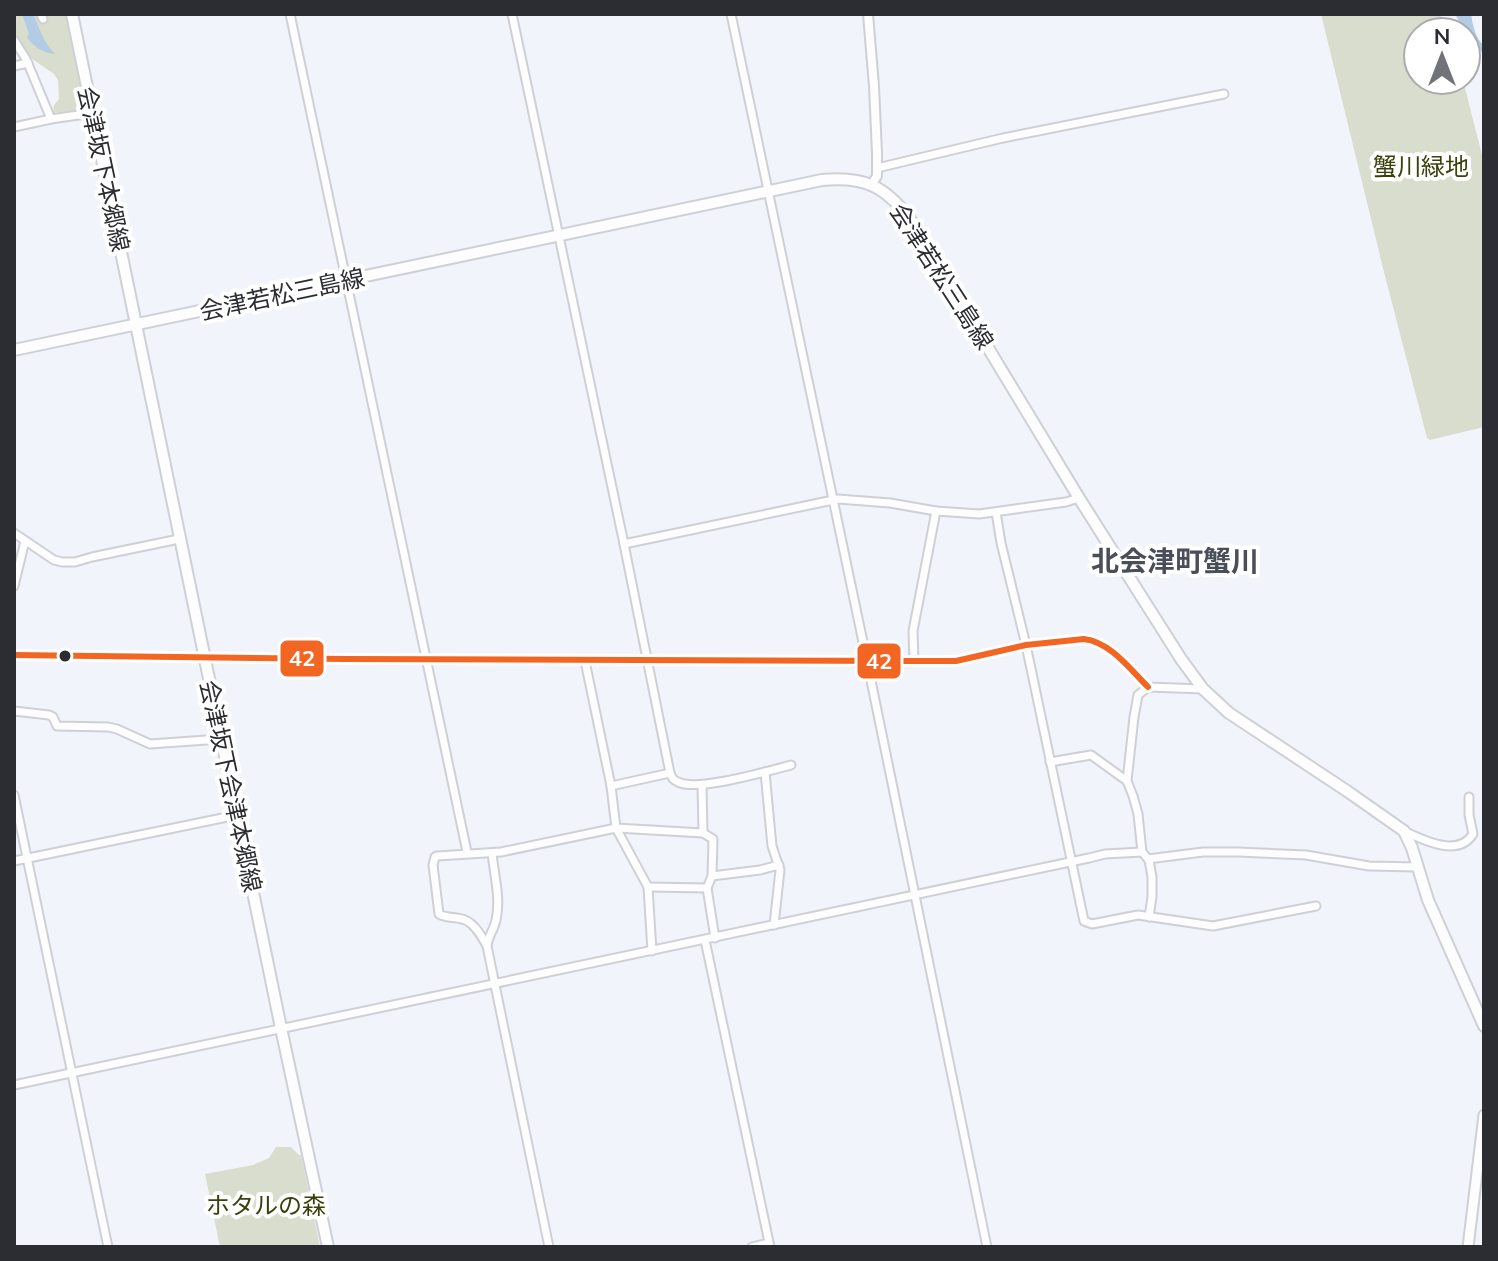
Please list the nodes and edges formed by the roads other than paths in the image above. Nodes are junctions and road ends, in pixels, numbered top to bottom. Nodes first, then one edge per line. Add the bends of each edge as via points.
1 (72, 14) edge
2 (290, 14) edge
3 (512, 14) edge
4 (731, 14) edge
5 (868, 14) edge
6 (14, 40) edge
7 (28, 63) junction
8 (14, 66) edge
9 (1224, 94) dead end
10 (92, 113) junction
11 (51, 119) junction
12 (14, 127) edge
13 (877, 168) junction
14 (872, 184) junction
15 (769, 192) junction
16 (560, 235) junction
17 (346, 281) junction
18 (136, 324) junction
19 (14, 350) edge
20 (1079, 498) junction
21 (832, 500) junction
22 (936, 511) junction
23 (996, 512) junction
24 (14, 533) edge
25 (179, 539) junction
26 (25, 541) junction
27 (624, 544) junction
28 (14, 586) edge
29 (1026, 645) junction
30 (14, 655) edge
31 (205, 658) junction
32 (426, 660) junction
33 (585, 661) junction
34 (647, 661) junction
35 (867, 661) junction
36 (914, 661) junction
37 (1148, 687) junction
38 (1203, 689) junction
39 (14, 711) edge
40 (221, 739) junction
41 (1050, 762) junction
42 (791, 765) dead end
43 (765, 772) junction
44 (670, 773) junction
45 (1127, 781) junction
46 (702, 785) junction
47 (611, 786) junction
48 (14, 795) edge
49 (1469, 797) dead end
50 (237, 815) junction
51 (616, 828) junction
52 (1404, 831) junction
53 (703, 833) junction
54 (467, 852) junction
55 (492, 853) junction
56 (1145, 855) junction
57 (27, 858) junction
58 (14, 861) edge
59 (1071, 862) junction
60 (779, 865) junction
61 (1418, 867) junction
62 (712, 876) junction
63 (648, 887) junction
64 (707, 888) junction
65 (915, 895) junction
66 (1316, 906) dead end
67 (1149, 917) junction
68 (774, 925) junction
69 (715, 938) junction
70 (705, 940) junction
71 (487, 946) junction
72 (652, 951) junction
73 (494, 984) junction
74 (1484, 1026) edge
75 (281, 1028) junction
76 (72, 1073) junction
77 (14, 1085) edge
78 (1484, 1115) edge
79 (769, 1245) edge
80 (108, 1247) edge
81 (328, 1247) edge
82 (549, 1247) edge
83 (752, 1247) edge
84 (987, 1247) edge
85 (1468, 1247) edge

1 - 10 main road, 会津坂下本郷線
2 - 17 street
3 - 16 street
4 - 15 street
5 - 13 street
6 - 7 street
7 - 8 street
7 - 11 street
9 - 13 street
10 - 11 street
10 - 18 main road, 会津坂下本郷線
11 - 12 street
13 - 14 street
14 - 15 main road, 会津若松三島線 via 835,178
14 - 20 main road, 会津若松三島線 via 910,219
15 - 16 main road, 会津若松三島線
15 - 21 street
16 - 17 main road, 会津若松三島線
16 - 27 street
17 - 18 main road, 会津若松三島線
17 - 32 street
18 - 19 main road, 会津若松三島線
18 - 25 main road, 会津坂下会津本郷線
20 - 23 street
20 - 38 main road, 会津若松三島線
21 - 22 street
21 - 27 street
21 - 35 street
22 - 23 street
22 - 36 street via 913,631
23 - 29 street
24 - 26 street
25 - 26 street via 75,562 54,560
25 - 31 main road, 会津坂下会津本郷線
26 - 28 street
27 - 34 street
29 - 36 street via 956,661
29 - 37 street via 1092,640
29 - 41 street
30 - 31 street
31 - 32 street
31 - 40 main road, 会津坂下会津本郷線
32 - 33 street
32 - 54 street
33 - 34 street
33 - 47 street
34 - 35 street
34 - 44 street
35 - 36 street
35 - 65 street
37 - 38 street
37 - 45 street via 1138,695
38 - 52 main road, 会津若松三島線 via 1229,713
39 - 40 street via 49,715 57,726 117,729 150,744
40 - 50 main road, 会津坂下会津本郷線
41 - 45 street via 1091,755
41 - 59 street
42 - 43 street
43 - 46 street
43 - 60 street via 772,846
44 - 46 street via 680,784
44 - 47 street
45 - 56 street
46 - 53 street
47 - 51 street
48 - 57 street
49 - 52 street via 1473,834 1467,842 1439,845
50 - 57 street
50 - 75 main road, 会津坂下会津本郷線
51 - 53 street
51 - 55 street
51 - 63 street
52 - 61 main road
53 - 62 street via 713,839
54 - 55 street
54 - 71 street via 435,857 439,914 469,922
55 - 71 street via 497,917
56 - 59 street via 1105,854
56 - 61 street via 1238,852
56 - 67 street via 1152,887
57 - 58 street
57 - 76 street
59 - 65 street
59 - 67 street via 1084,921
60 - 62 street
60 - 68 street
61 - 74 main road
62 - 64 street
63 - 64 street
63 - 72 street
64 - 69 street
65 - 68 street
65 - 84 street
66 - 67 street via 1213,926
68 - 69 street
69 - 70 street
70 - 72 street
70 - 79 street
71 - 73 street
72 - 73 street
73 - 75 street
73 - 82 street
75 - 76 street
75 - 81 main road, 会津坂下会津本郷線
76 - 77 street
76 - 80 street
78 - 85 main road
79 - 83 street

